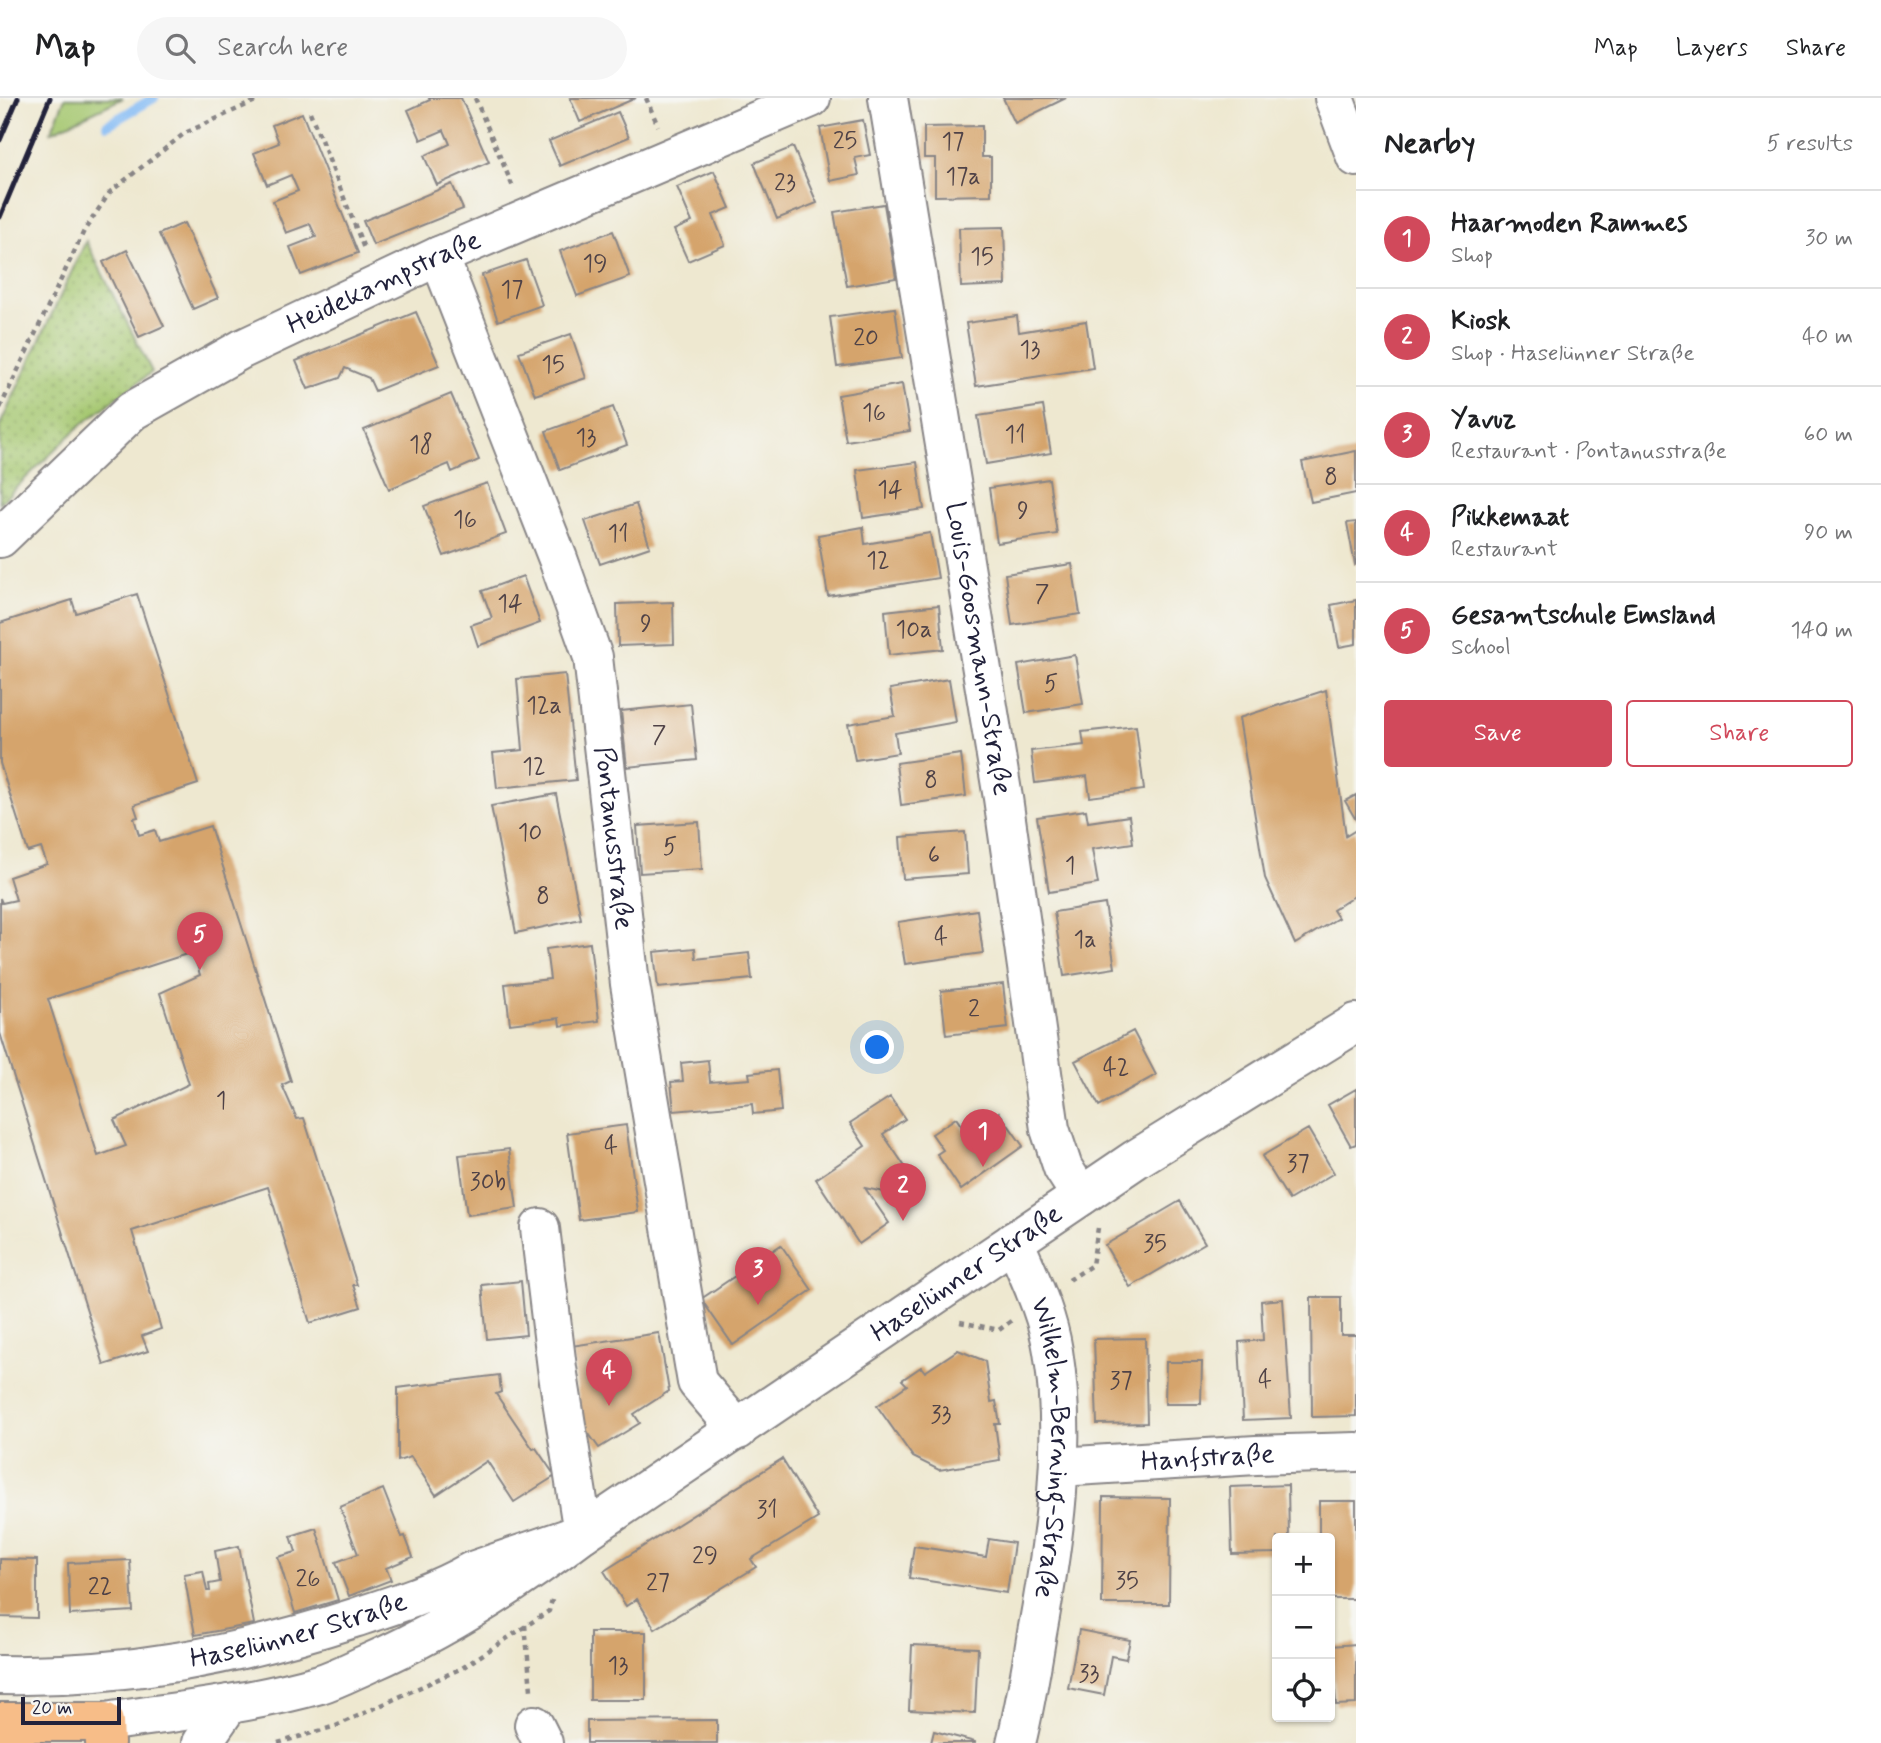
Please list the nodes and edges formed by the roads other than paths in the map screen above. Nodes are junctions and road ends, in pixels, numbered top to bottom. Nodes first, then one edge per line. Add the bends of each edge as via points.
1 (811, 98) edge
2 (888, 98) edge
3 (1334, 98) edge
4 (1356, 157) edge
5 (439, 256) junction
6 (0, 538) edge
7 (1356, 1023) edge
8 (1090, 1208) junction
9 (540, 1228) dead end
10 (1014, 1241) junction
11 (738, 1430) junction
12 (1356, 1452) edge
13 (1059, 1467) junction
14 (583, 1533) junction
15 (0, 1675) edge
16 (229, 1704) junction
17 (0, 1722) edge
18 (104, 1732) edge
19 (202, 1743) edge
20 (1016, 1743) edge

1 - 5 street, Heidekampstraße
2 - 8 street, Louis-Goosmann-Straße via 1003,798 1050,1129 1063,1168
3 - 4 street
5 - 6 street, Heidekampstraße via 242,349 132,411
5 - 11 street, Pontanusstraße via 593,657 630,984 697,1382
7 - 8 street, Haselünner Straße via 1154,1148
8 - 10 street, Haselünner Straße
9 - 14 street
10 - 11 street, Haselünner Straße
10 - 13 street, Wilhelm-Berning-Straße via 1039,1299 1053,1351
11 - 14 street, Haselünner Straße
12 - 13 street, Hanfstraße
13 - 20 street, Wilhelm-Berning-Straße via 1048,1576
14 - 15 street, Haselünner Straße via 472,1571 396,1604 244,1651 134,1670
14 - 16 street, Haselünner Straße via 503,1591 410,1645 321,1683
16 - 18 street, Haselünner Straße
16 - 19 street
17 - 18 main road

